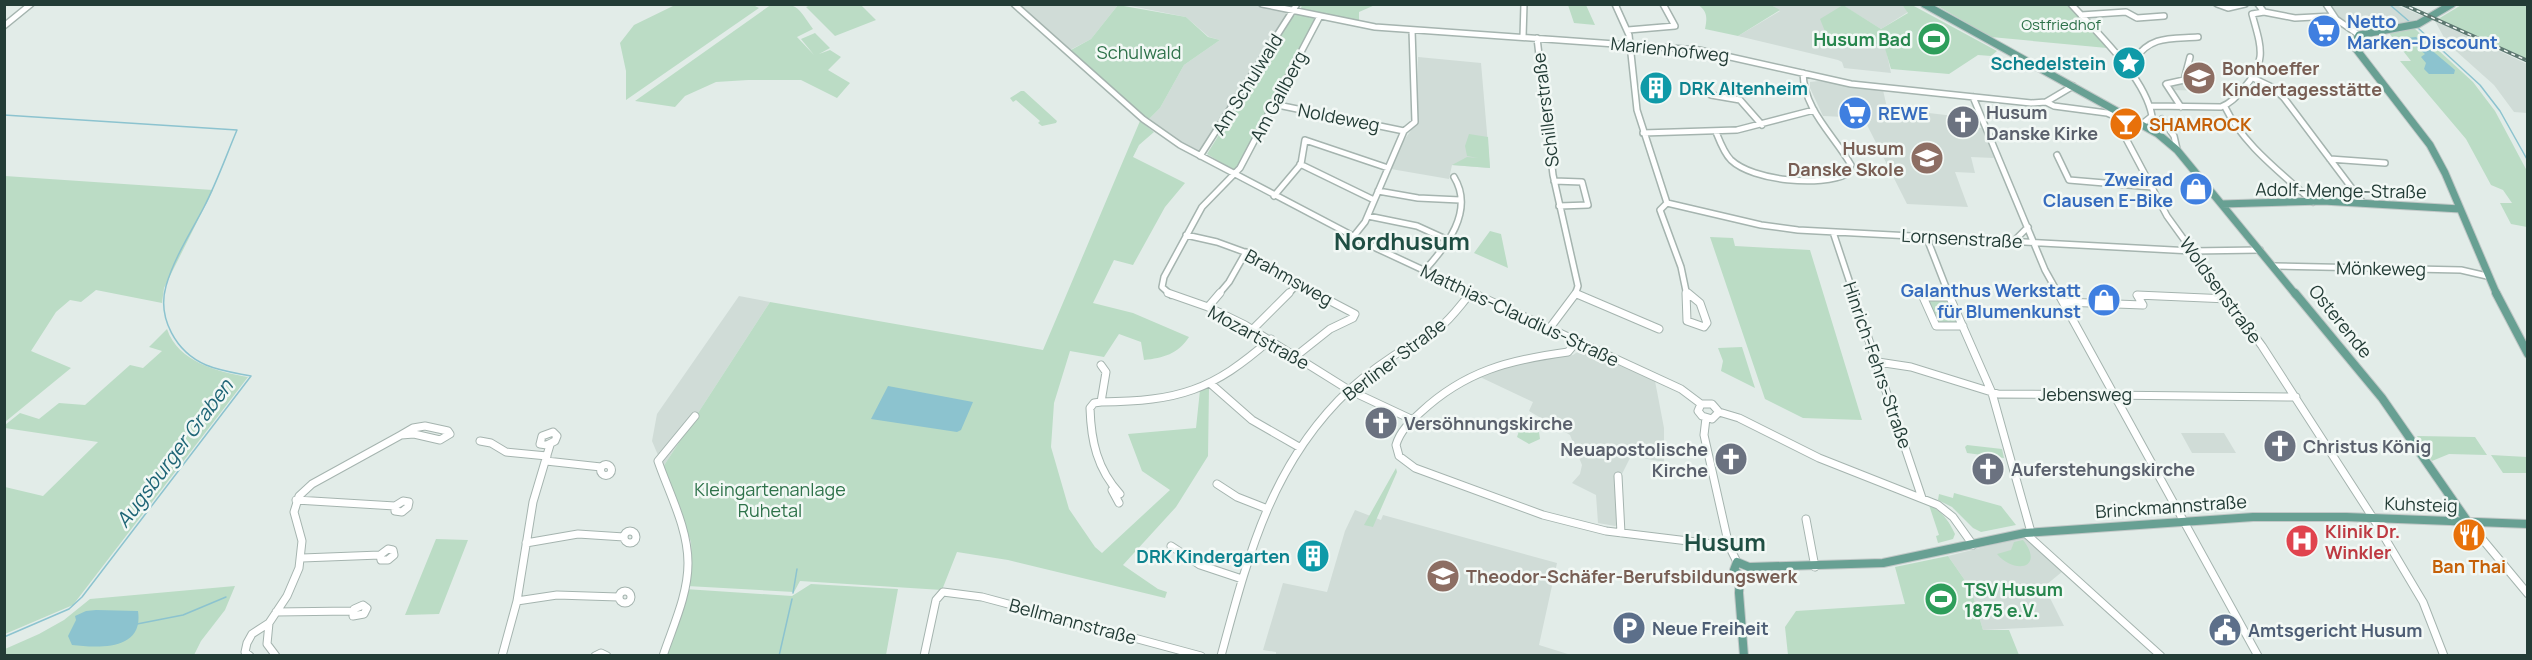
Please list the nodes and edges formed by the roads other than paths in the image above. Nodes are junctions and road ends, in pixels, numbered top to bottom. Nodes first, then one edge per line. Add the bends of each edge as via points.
1 (31, 4) edge
2 (1014, 4) edge
3 (1262, 4) edge
4 (1298, 4) edge
5 (1524, 4) edge
6 (1615, 4) edge
7 (1663, 4) edge
8 (1924, 4) edge
9 (2071, 4) edge
10 (2217, 4) edge
11 (2245, 4) edge
12 (2258, 4) edge
13 (2326, 4) edge
14 (2452, 4) edge
15 (2123, 6) edge
16 (1293, 11) junction
17 (2126, 12) junction
18 (2264, 12) junction
19 (2081, 15) junction
20 (1320, 16) junction
21 (2164, 16) dead end
22 (2333, 16) junction
23 (4, 26) edge
24 (1412, 30) junction
25 (1628, 30) junction
26 (2359, 35) junction
27 (1523, 37) junction
28 (2198, 37) dead end
29 (1537, 38) junction
30 (1631, 44) junction
31 (2190, 57) dead end
32 (2134, 60) junction
33 (2120, 61) junction
34 (1803, 73) junction
35 (2133, 78) junction
36 (2253, 78) junction
37 (2073, 86) junction
38 (1711, 95) dead end
39 (1973, 98) junction
40 (2046, 102) junction
41 (1273, 104) junction
42 (2151, 106) junction
43 (2225, 106) junction
44 (2181, 107) junction
45 (1814, 110) junction
46 (2162, 119) dead end
47 (2142, 124) junction
48 (1762, 125) junction
49 (1404, 131) junction
50 (1716, 132) junction
51 (1643, 134) junction
52 (2177, 150) junction
53 (2058, 155) dead end
54 (1200, 156) junction
55 (2330, 159) junction
56 (2385, 163) dead end
57 (1300, 164) junction
58 (1388, 168) junction
59 (1234, 174) junction
60 (1457, 176) dead end
61 (1554, 181) junction
62 (2152, 187) junction
63 (1378, 191) junction
64 (1274, 196) junction
65 (1374, 200) junction
66 (1460, 200) junction
67 (2313, 201) junction
68 (1667, 203) junction
69 (2363, 203) junction
70 (2222, 204) junction
71 (1559, 206) junction
72 (2460, 209) junction
73 (1368, 216) junction
74 (2028, 227) junction
75 (1833, 232) junction
76 (1186, 234) junction
77 (1926, 236) junction
78 (1353, 237) junction
79 (1450, 241) junction
80 (2014, 241) junction
81 (2033, 242) junction
82 (2260, 250) junction
83 (2192, 251) junction
84 (1246, 252) junction
85 (2274, 266) junction
86 (1424, 271) junction
87 (2487, 276) junction
88 (1298, 284) junction
89 (1686, 291) junction
90 (1471, 293) junction
91 (1577, 294) junction
92 (1950, 297) junction
93 (2228, 299) junction
94 (2063, 302) junction
95 (1208, 307) junction
96 (1963, 326) junction
97 (1659, 328) dead end
98 (1253, 329) junction
99 (1549, 329) junction
100 (1270, 339) junction
101 (1577, 341) junction
102 (2528, 354) edge
103 (1296, 356) junction
104 (1878, 362) junction
105 (1101, 365) dead end
106 (1211, 384) junction
107 (1349, 390) junction
108 (1992, 393) junction
109 (2114, 394) junction
110 (2296, 397) junction
111 (1101, 402) junction
112 (1701, 404) junction
113 (1719, 412) junction
114 (695, 416) dead end
115 (1706, 418) junction
116 (1413, 420) junction
117 (400, 435) junction
118 (480, 441) dead end
119 (550, 445) dead end
120 (1299, 447) junction
121 (547, 458) junction
122 (601, 467) dead end
123 (1618, 476) dead end
124 (1109, 484) junction
125 (1217, 484) dead end
126 (1120, 494) dead end
127 (1922, 498) junction
128 (296, 500) junction
129 (1119, 503) dead end
130 (395, 506) dead end
131 (1265, 508) junction
132 (1806, 519) dead end
133 (2373, 519) junction
134 (2184, 521) junction
135 (2468, 522) junction
136 (2528, 524) edge
137 (1621, 533) junction
138 (2028, 533) junction
139 (624, 537) dead end
140 (526, 543) junction
141 (1973, 545) junction
142 (1171, 546) dead end
143 (1729, 546) junction
144 (380, 555) dead end
145 (302, 558) junction
146 (1737, 562) junction
147 (1749, 567) junction
148 (1815, 567) junction
149 (1740, 575) junction
150 (1242, 579) junction
151 (2528, 594) edge
152 (618, 597) dead end
153 (518, 601) junction
154 (352, 611) dead end
155 (276, 612) junction
156 (269, 623) junction
157 (250, 656) edge
158 (276, 656) edge
159 (502, 656) edge
160 (595, 656) edge
161 (608, 656) edge
162 (663, 656) edge
163 (924, 656) edge
164 (1201, 656) edge
165 (1221, 656) edge
166 (1744, 656) edge
167 (2161, 656) edge
168 (2258, 656) edge
169 (2444, 656) edge

1 - 23 street
2 - 54 street, Matthias-Claudius-Straße via 1143,119
3 - 16 street, Marienhofweg
4 - 16 street, Am Schulwald
5 - 27 street
6 - 25 street
7 - 25 street via 1675,26
8 - 37 main road, Osterende
9 - 19 street
10 - 11 street via 2228,8
12 - 18 street
13 - 22 street
14 - 26 main road via 2410,27
15 - 17 street
16 - 20 street, Marienhofweg
16 - 54 street, Am Schulwald
17 - 19 street
17 - 21 street via 2137,18
18 - 22 street via 2292,18
18 - 36 street via 2251,15 2262,55
19 - 33 street
20 - 24 street, Marienhofweg
20 - 41 street, Am Gallberg
22 - 26 street
24 - 27 street, Marienhofweg
24 - 49 street via 1416,118
25 - 30 street
26 - 72 main road via 2354,40 2356,51 2430,145
27 - 29 street, Marienhofweg
28 - 32 street via 2148,43
29 - 30 street, Marienhofweg
29 - 61 street, Schillerstraße
30 - 34 street, Marienhofweg via 1708,51
30 - 51 street via 1634,91
31 - 44 street via 2184,80 2166,84
32 - 33 street
32 - 35 street
33 - 35 street
34 - 39 street, Marienhofweg via 1857,85
34 - 45 street
35 - 42 street
36 - 43 street
36 - 55 street via 2278,92
37 - 40 street
37 - 47 main road, Osterende
38 - 48 street via 1740,100
39 - 40 street, Marienhofweg
39 - 74 street
40 - 62 street, Woldsenstraße via 2112,114
41 - 49 street, Noldeweg
41 - 59 street, Am Gallberg
42 - 44 street
42 - 47 street via 2152,116
43 - 44 street
43 - 67 street via 2241,133
45 - 48 street
45 - 50 street via 1850,163 1851,172 1843,179 1789,179 1746,170 1729,158
46 - 52 street, Osterende via 2174,136
47 - 52 main road, Osterende
48 - 50 street
49 - 58 street
50 - 51 street
51 - 68 street
52 - 70 main road, Osterende
53 - 62 street via 2069,180
54 - 59 street, Matthias-Claudius-Straße
55 - 56 street
55 - 69 street
57 - 58 street via 1306,151 1305,140
57 - 64 street via 1294,177
57 - 65 street
58 - 63 street
59 - 64 street, Matthias-Claudius-Straße
59 - 76 street, Mozartstraße via 1207,200
60 - 66 street
61 - 71 street, Schillerstraße
61 - 71 street, Schillerstraße via 1582,182 1588,204
62 - 83 street, Woldsenstraße
63 - 65 street
63 - 66 street
64 - 78 street, Matthias-Claudius-Straße
65 - 73 street
66 - 79 street via 1460,219
67 - 69 main road, Adolf-Menge-Straße
67 - 70 main road, Adolf-Menge-Straße
68 - 75 street, Lornsenstraße via 1769,226
68 - 89 street via 1660,210
69 - 72 main road, Adolf-Menge-Straße
70 - 82 main road, Osterende
71 - 91 street, Schillerstraße
72 - 87 main road
73 - 78 street
73 - 79 street via 1417,226
74 - 80 street
74 - 81 street
75 - 77 street, Lornsenstraße
75 - 104 street, Hinrich-Fehrs-Straße
76 - 84 street, Brahmsweg
76 - 95 street, Mozartstraße via 1162,287 1169,294
77 - 80 street, Lornsenstraße
77 - 92 street
78 - 86 street, Matthias-Claudius-Straße
79 - 86 street
80 - 81 street, Lornsenstraße
81 - 83 street, Lornsenstraße
81 - 94 street
82 - 83 street, Lornsenstraße
82 - 85 main road, Osterende
83 - 93 street, Woldsenstraße
84 - 88 street, Brahmsweg
84 - 95 street via 1229,282
85 - 87 street, Mönkeweg via 2461,270
85 - 135 main road, Osterende via 2382,398
86 - 90 street, Matthias-Claudius-Straße
87 - 102 main road
88 - 98 street
88 - 103 street, Brahmsweg via 1355,315 1333,326
89 - 89 street via 1687,321 1704,327 1700,303
90 - 99 street, Matthias-Claudius-Straße
90 - 107 street, Berliner Straße via 1443,325
91 - 97 street
91 - 99 street
92 - 96 street
92 - 96 street via 1923,297 1936,326
93 - 94 street via 2137,295 2143,305
93 - 110 street, Woldsenstraße
94 - 109 street
95 - 98 street, Mozartstraße
96 - 108 street
98 - 100 street, Mozartstraße
99 - 101 street, Matthias-Claudius-Straße
100 - 103 street, Mozartstraße
100 - 106 street via 1239,367
101 - 112 street, Matthias-Claudius-Straße via 1685,391
101 - 116 street via 1568,352 1516,359 1471,375 1442,393
103 - 107 street, Mozartstraße
104 - 108 street, Jebensweg via 1911,366
104 - 127 street, Hinrich-Fehrs-Straße
105 - 111 street via 1106,372
106 - 111 street via 1156,401
106 - 120 street via 1255,424
107 - 116 street, Mozartstraße
107 - 120 street, Berliner Straße
108 - 109 street, Jebensweg
108 - 138 street
109 - 110 street, Jebensweg
109 - 134 street
110 - 133 street, Woldsenstraße
111 - 124 street via 1090,408 1091,429 1096,456
112 - 113 street, Matthias-Claudius-Straße via 1710,403
112 - 115 street via 1698,411
113 - 115 street via 1716,417
113 - 127 street, Matthias-Claudius-Straße via 1739,418 1813,456
114 - 162 street via 658,461 686,540 688,564
115 - 143 street via 1704,435
116 - 137 street via 1396,444 1396,452 1404,461 1482,495 1557,520
117 - 117 street via 425,426 450,434 440,440
117 - 128 street via 312,484
118 - 121 street via 506,452
119 - 121 street
120 - 131 street, Berliner Straße
121 - 122 street
121 - 140 street via 533,502
123 - 137 street
124 - 126 street
124 - 129 street
125 - 131 street
127 - 141 street, Matthias-Claudius-Straße via 1948,512
128 - 130 street
128 - 145 street via 294,512 301,533
131 - 150 street, Berliner Straße
132 - 148 street
133 - 134 main road, Brinckmannstraße via 2253,517
133 - 135 main road, Kuhsteig
133 - 169 street, Woldsenstraße via 2423,602
134 - 138 main road, Brinckmannstraße
134 - 168 street
135 - 136 main road, Kuhsteig
135 - 151 street
137 - 143 street
138 - 141 main road, Brinckmannstraße
138 - 167 street
139 - 140 street via 578,534
140 - 153 street
141 - 148 main road, Brinckmannstraße via 1883,563
142 - 150 street via 1200,565
143 - 146 street
144 - 145 street
145 - 155 street via 294,582
146 - 147 main road
146 - 149 main road via 1734,570
147 - 148 main road, Brinckmannstraße
147 - 149 main road via 1749,573
149 - 166 main road
150 - 165 street, Berliner Straße
152 - 153 street via 557,595
153 - 159 street
154 - 155 street
155 - 156 street
156 - 157 street via 246,643 245,652
156 - 158 street via 267,644
160 - 161 street via 601,652
163 - 164 street, Bellmannstraße via 936,600 943,592 982,597

